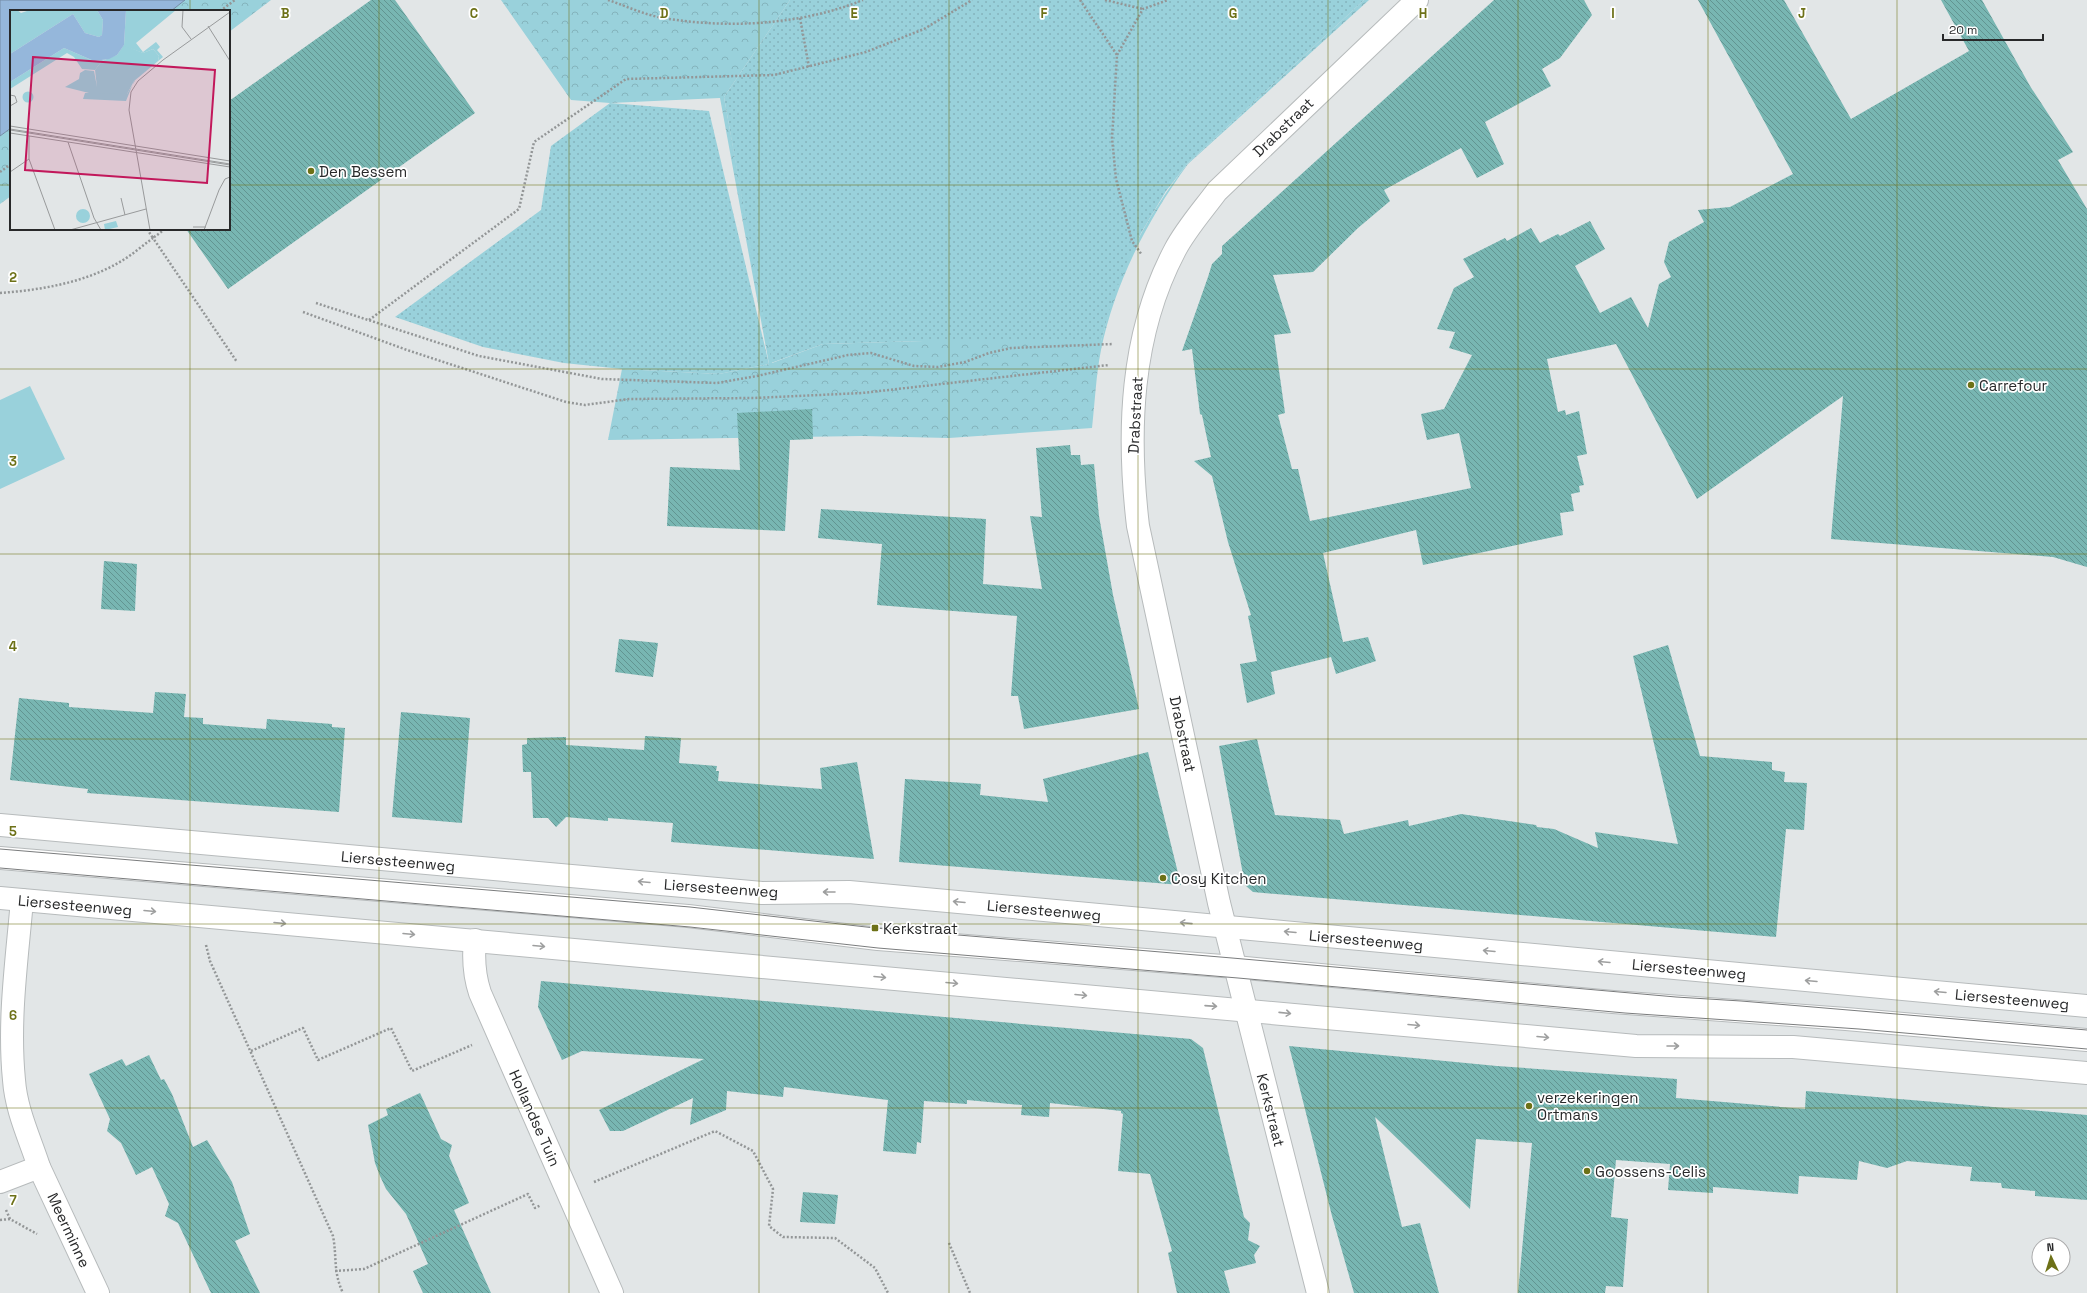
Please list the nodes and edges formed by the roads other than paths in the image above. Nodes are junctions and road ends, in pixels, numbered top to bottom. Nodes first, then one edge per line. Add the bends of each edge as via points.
1 (1417, 0) edge
2 (0, 825) edge
3 (0, 858) edge
4 (0, 898) edge
5 (22, 900) junction
6 (1225, 927) junction
7 (475, 940) junction
8 (1235, 967) junction
9 (2087, 1006) edge
10 (1246, 1009) junction
11 (2087, 1040) edge
12 (2087, 1073) edge
13 (39, 1167) junction
14 (0, 1182) edge
15 (98, 1293) edge
16 (612, 1293) edge
17 (1318, 1293) edge

1 - 6 main road, Drabstraat via 1217,191 1175,250 1148,317 1138,362 1134,388 1132,455 1138,526
6 -> 2 main road, Liersesteenweg via 849,892 762,893
3 - 8 main road via 688,916 878,939
4 - 5 main road, Liersesteenweg
5 -> 7 main road, Liersesteenweg
5 - 13 main road, Meerminne via 12,1016 14,1080 19,1109
6 - 8 main road, Kerkstraat
9 -> 6 main road, Liersesteenweg
7 -> 10 main road, Liersesteenweg
7 - 16 main road, Hollandse Tuin via 474,976 480,993
8 - 10 main road, Kerkstraat
8 - 11 main road via 1614,1002 1846,1018
10 -> 12 main road, Liersesteenweg via 1636,1046 1793,1047
10 - 17 main road, Kerkstraat
13 - 14 main road
13 - 15 main road, Meerminne

